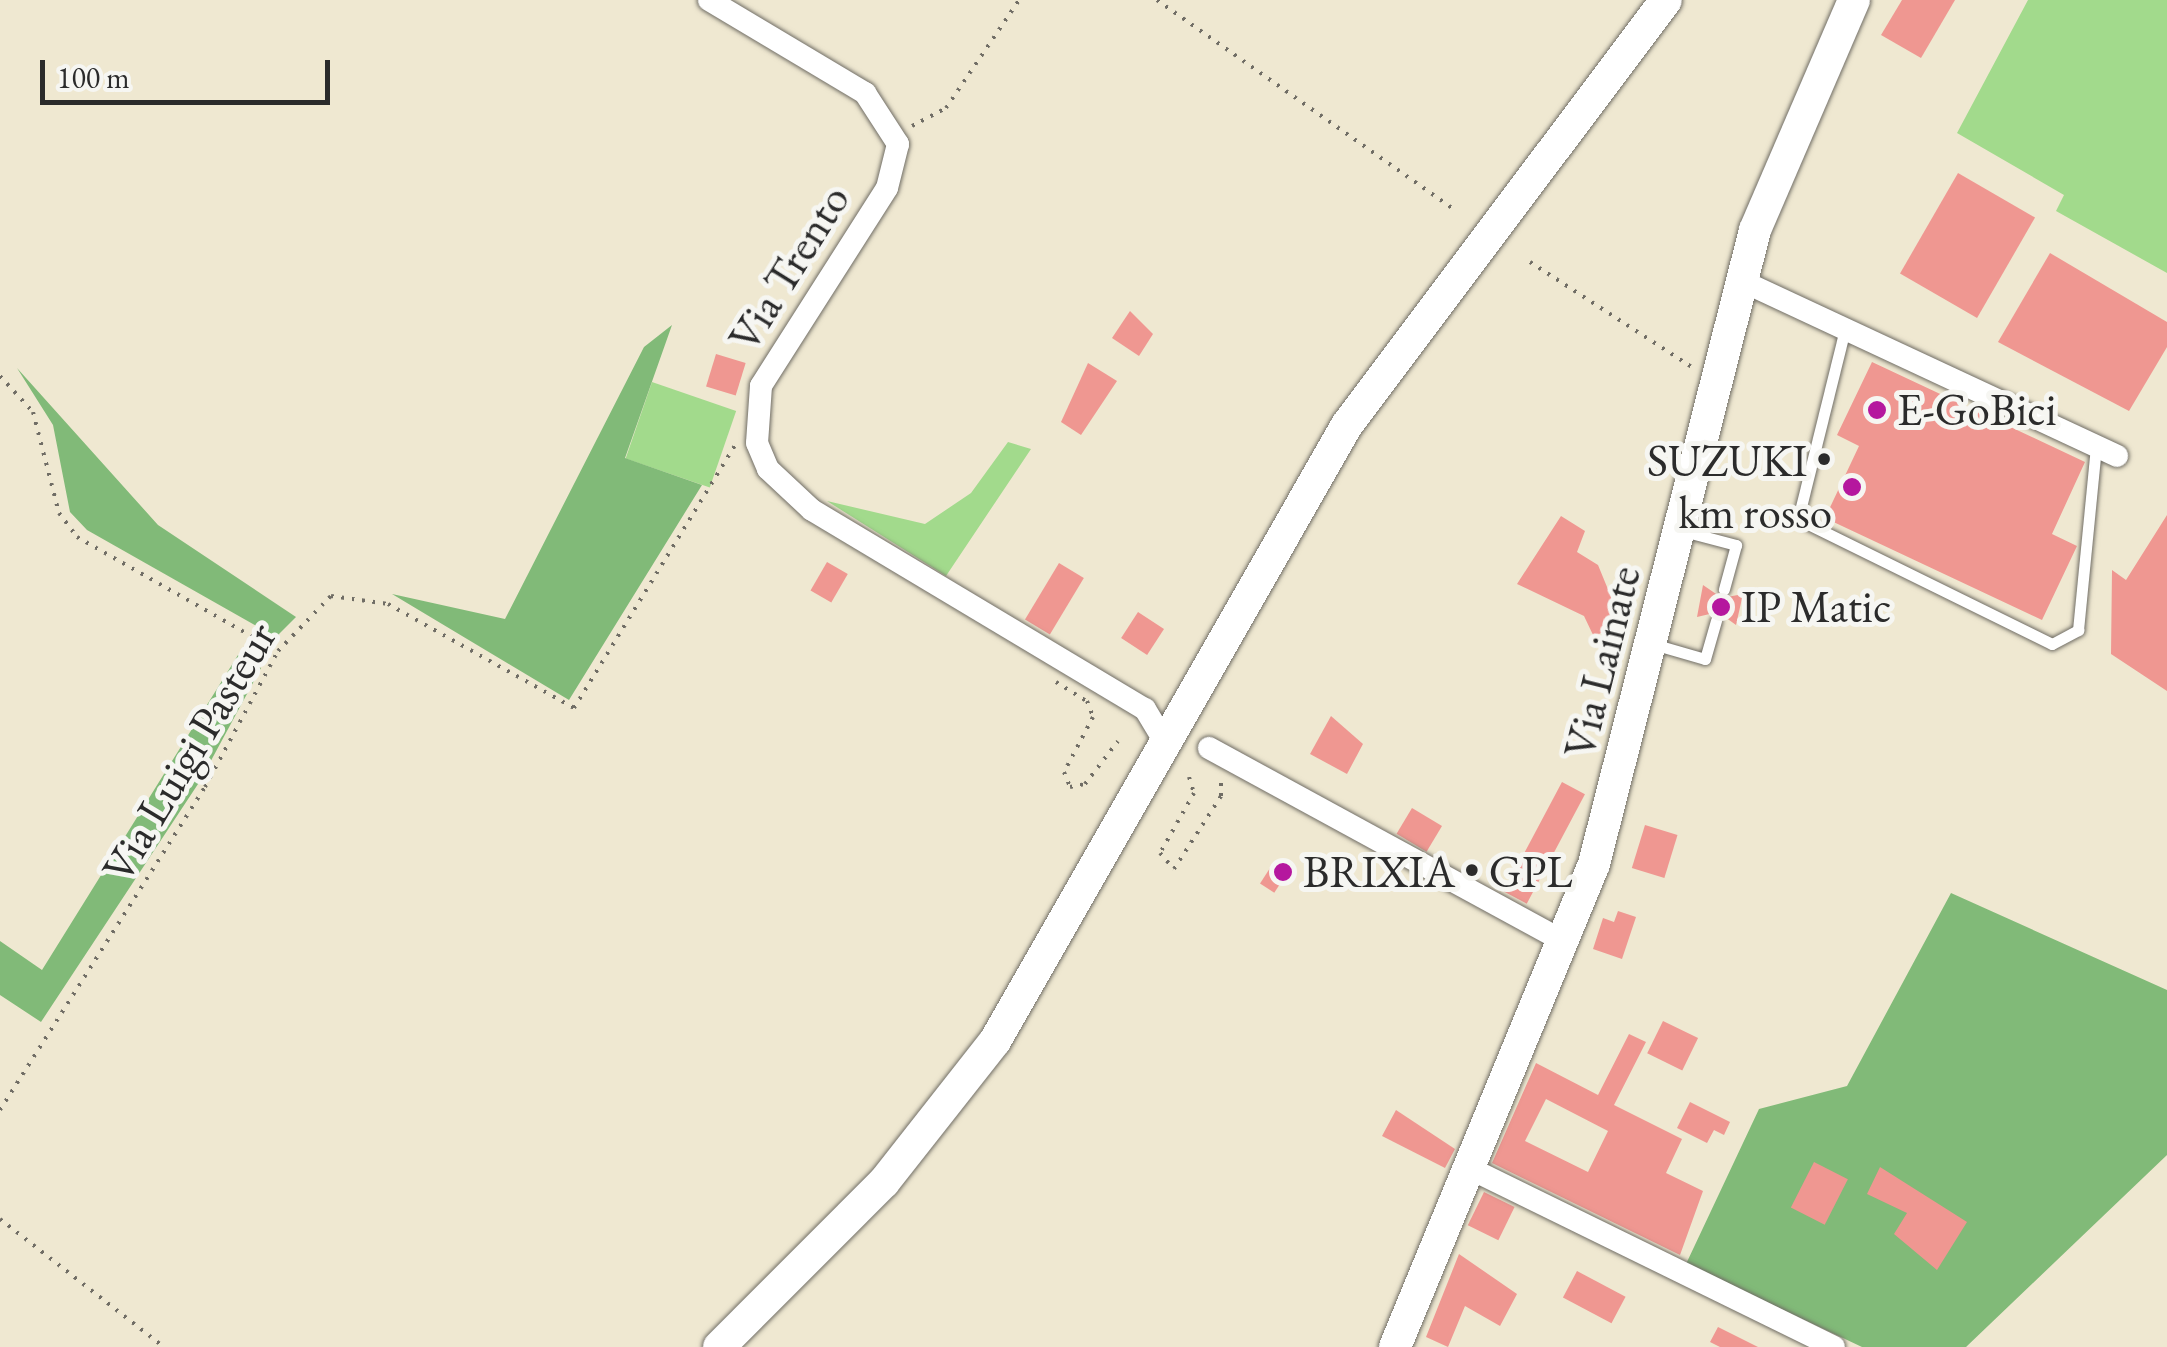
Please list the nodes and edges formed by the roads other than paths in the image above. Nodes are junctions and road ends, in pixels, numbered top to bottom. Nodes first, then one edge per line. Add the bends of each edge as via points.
1 (709, 0) edge
2 (1666, 0) edge
3 (1854, 0) edge
4 (1740, 280) junction
5 (1844, 329) junction
6 (2107, 450) joint
7 (1680, 531) junction
8 (1724, 589) dead end
9 (1716, 621) dead end
10 (1652, 644) junction
11 (1181, 708) junction
12 (1144, 710) junction
13 (1164, 740) junction
14 (1208, 748) dead end
15 (1563, 942) junction
16 (1471, 1169) junction
17 (719, 1347) edge
18 (1394, 1347) edge
19 (1834, 1347) edge

1 - 12 street, Via Trento via 866,94 892,127 897,156 887,188 777,353 755,418 768,469 788,492
2 - 11 main road via 1347,425
3 - 4 main road, Via Lainate via 1774,178
4 - 5 street
4 - 7 main road, Via Lainate
5 - 6 street
5 - 6 lane via 1798,520 2052,644 2078,630
7 - 8 lane via 1736,545
7 - 10 main road, Via Lainate
9 - 10 lane via 1705,659
10 - 15 main road, Via Lainate via 1618,782
11 - 12 street
11 - 13 main road
12 - 13 street
13 - 17 main road via 984,1056 884,1182
14 - 15 street
15 - 16 main road, Via Lainate
16 - 18 main road, Via Lainate
16 - 19 street

